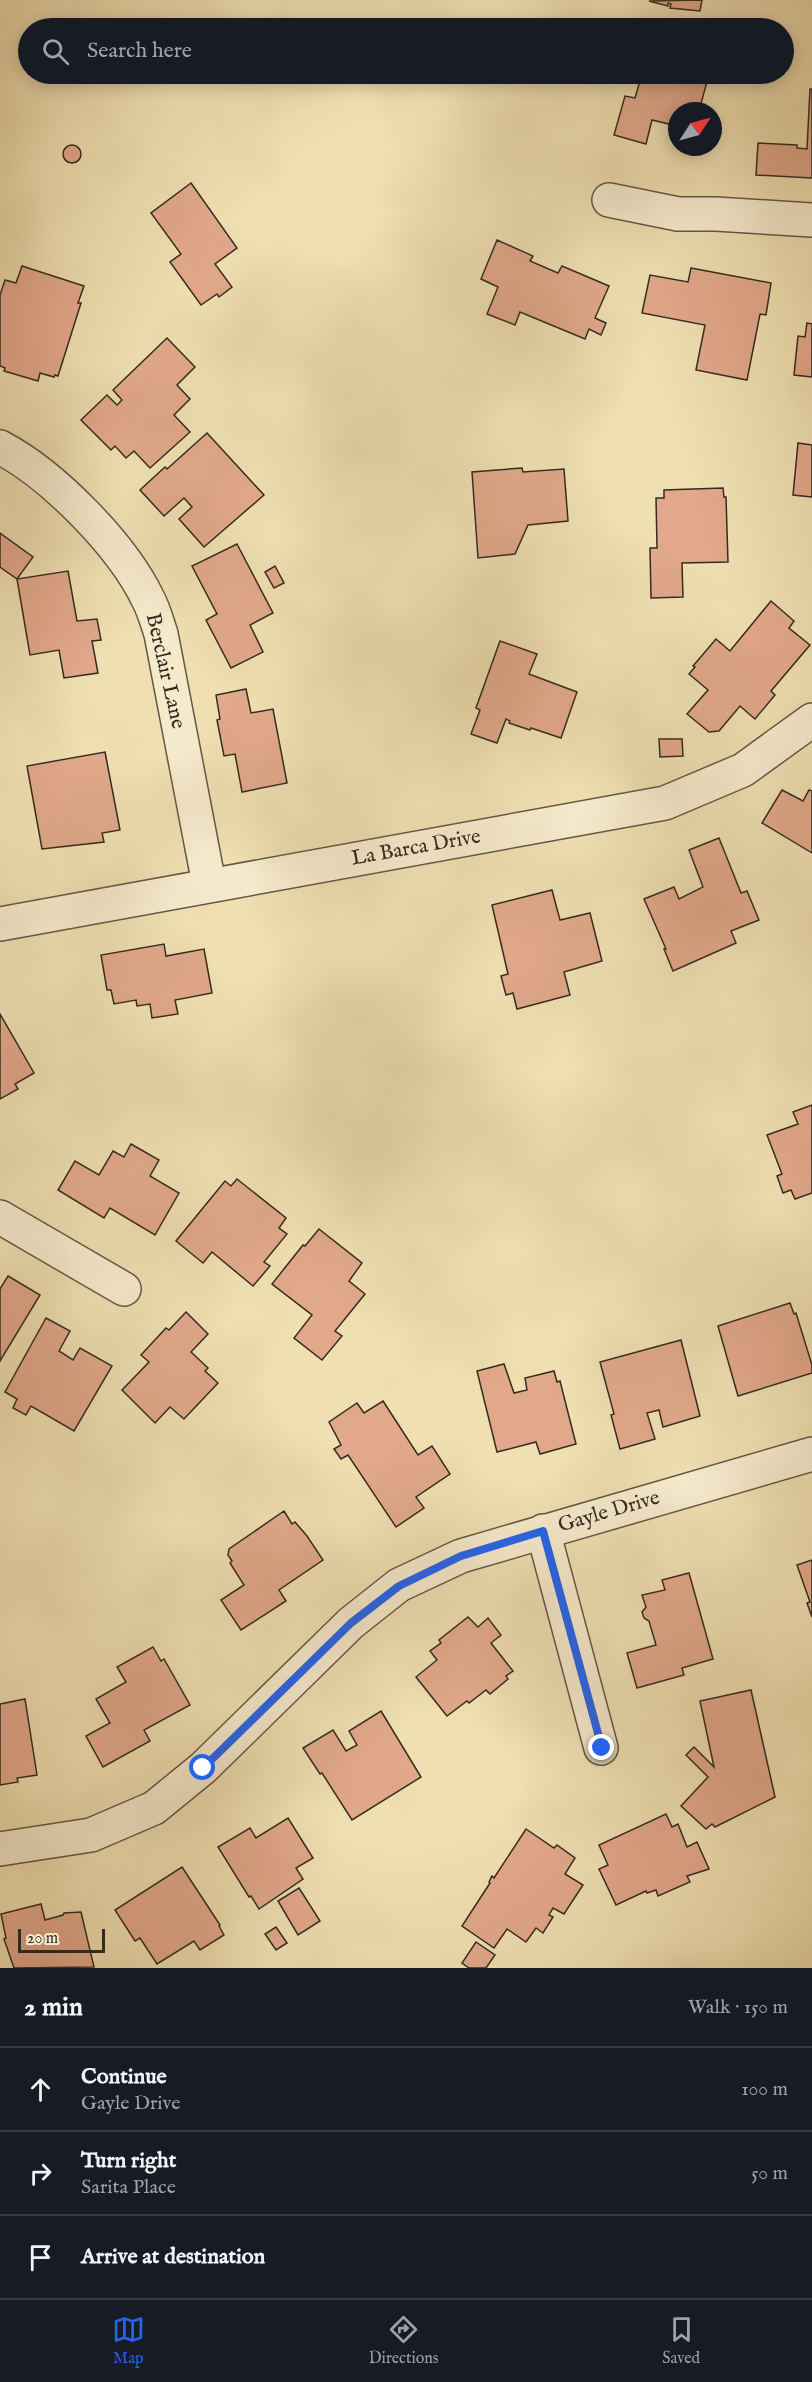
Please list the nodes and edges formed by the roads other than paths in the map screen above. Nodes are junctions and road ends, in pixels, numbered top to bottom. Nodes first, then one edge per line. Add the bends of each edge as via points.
1 (609, 200) dead end
2 (812, 220) edge
3 (0, 447) edge
4 (812, 720) edge
5 (208, 885) junction
6 (0, 924) edge
7 (0, 1217) edge
8 (124, 1289) dead end
9 (812, 1455) edge
10 (543, 1531) junction
11 (602, 1748) dead end
12 (0, 1849) edge

1 - 2 street via 678,214
3 - 5 street, Berclair Lane via 68,496 122,557 148,599 161,634
4 - 5 street, La Barca Drive via 743,770 665,803
5 - 6 street, La Barca Drive
7 - 8 street
9 - 10 street, Gayle Drive
10 - 11 street
10 - 12 street, Gayle Drive via 461,1556 399,1586 351,1623 203,1768 154,1808 91,1835

